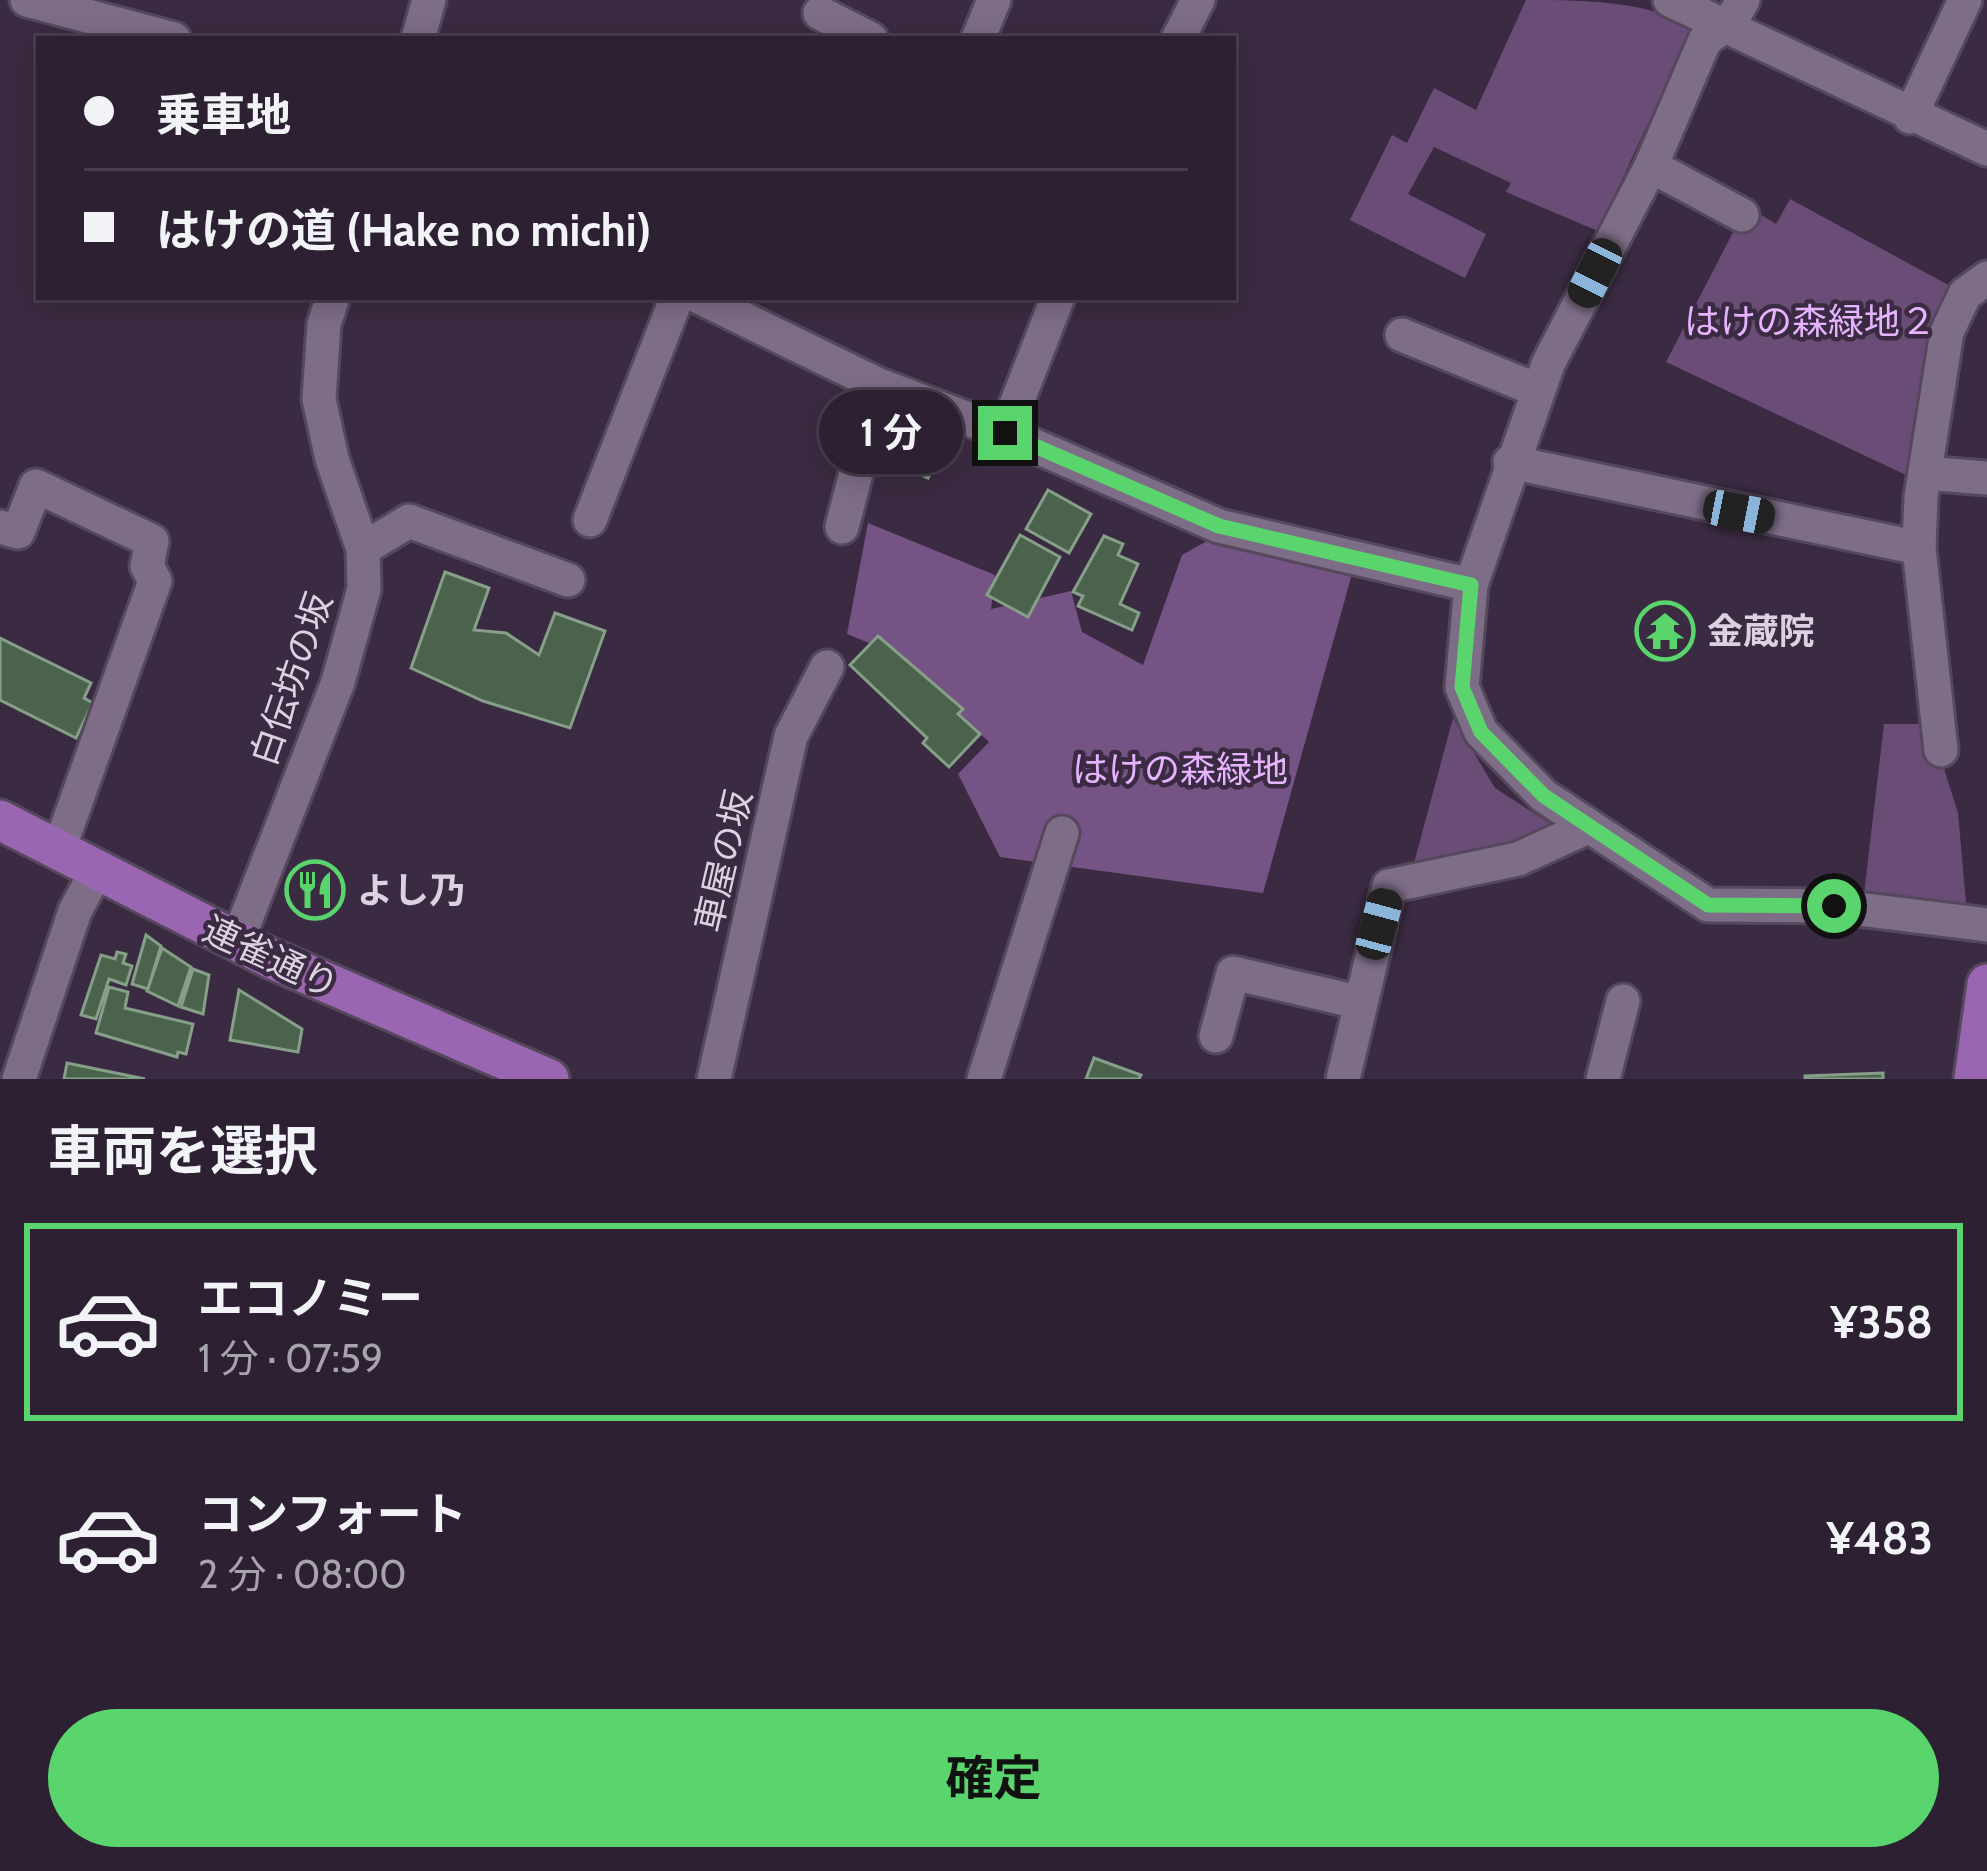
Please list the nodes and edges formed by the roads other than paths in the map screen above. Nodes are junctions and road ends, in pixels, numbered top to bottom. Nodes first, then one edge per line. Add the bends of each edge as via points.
1 (28, 0) edge
2 (429, 0) edge
3 (994, 0) edge
4 (1198, 0) edge
5 (1670, 0) edge
6 (1965, 0) edge
7 (1732, 13) edge
8 (818, 17) edge
9 (163, 36) edge
10 (419, 36) edge
11 (865, 36) edge
12 (979, 36) edge
13 (1180, 36) edge
14 (1910, 117) junction
15 (1987, 149) edge
16 (1651, 166) junction
17 (1742, 214) dead end
18 (1987, 278) edge
19 (332, 300) edge
20 (675, 300) edge
21 (705, 300) edge
22 (1057, 300) edge
23 (1402, 335) dead end
24 (879, 385) junction
25 (1538, 390) junction
26 (1005, 433) junction
27 (1510, 462) junction
28 (1925, 473) junction
29 (1987, 478) edge
30 (590, 520) dead end
31 (0, 527) edge
32 (842, 527) dead end
33 (1919, 548) junction
34 (363, 549) junction
35 (568, 580) dead end
36 (1471, 585) junction
37 (826, 667) dead end
38 (1941, 750) dead end
39 (0, 820) edge
40 (1588, 827) junction
41 (1062, 833) dead end
42 (58, 852) junction
43 (96, 872) junction
44 (1987, 925) edge
45 (237, 942) junction
46 (1987, 984) edge
47 (1623, 1001) dead end
48 (1358, 1002) junction
49 (1216, 1036) dead end
50 (19, 1079) edge
51 (549, 1079) edge
52 (714, 1079) edge
53 (984, 1079) edge
54 (1343, 1079) edge
55 (1603, 1079) edge
56 (1974, 1079) edge

1 - 9 street
2 - 10 street
3 - 12 street
4 - 13 street
5 - 7 street
6 - 14 street
7 - 14 street
7 - 16 street via 1705,40
8 - 11 street
14 - 15 street
16 - 17 street
16 - 25 street
18 - 28 street via 1965,294 1947,332
19 - 34 street, 白伝坊の坂 via 319,399
20 - 30 street
21 - 24 street
22 - 26 street
23 - 25 street
24 - 26 street
24 - 32 street
25 - 27 street
26 - 36 street via 1219,526
27 - 33 street
27 - 36 street
28 - 29 street
28 - 33 street
31 - 42 street via 18,532 36,486 152,541 147,566 155,581
33 - 38 street
34 - 35 street via 410,521
34 - 45 street, 白伝坊の坂 via 364,589 338,682
36 - 40 street via 1462,687 1481,732 1544,796
37 - 52 street, 車屋の坂 via 791,736
39 - 42 main road, 連雀通り
40 - 44 street via 1708,905 1834,906
40 - 48 street via 1518,859 1389,886
41 - 53 street
42 - 43 main road, 連雀通り
43 - 45 main road, 連雀通り
43 - 50 street via 75,911
45 - 51 main road, 連雀通り
46 - 56 main road
47 - 55 street
48 - 49 street via 1233,973
48 - 54 street

